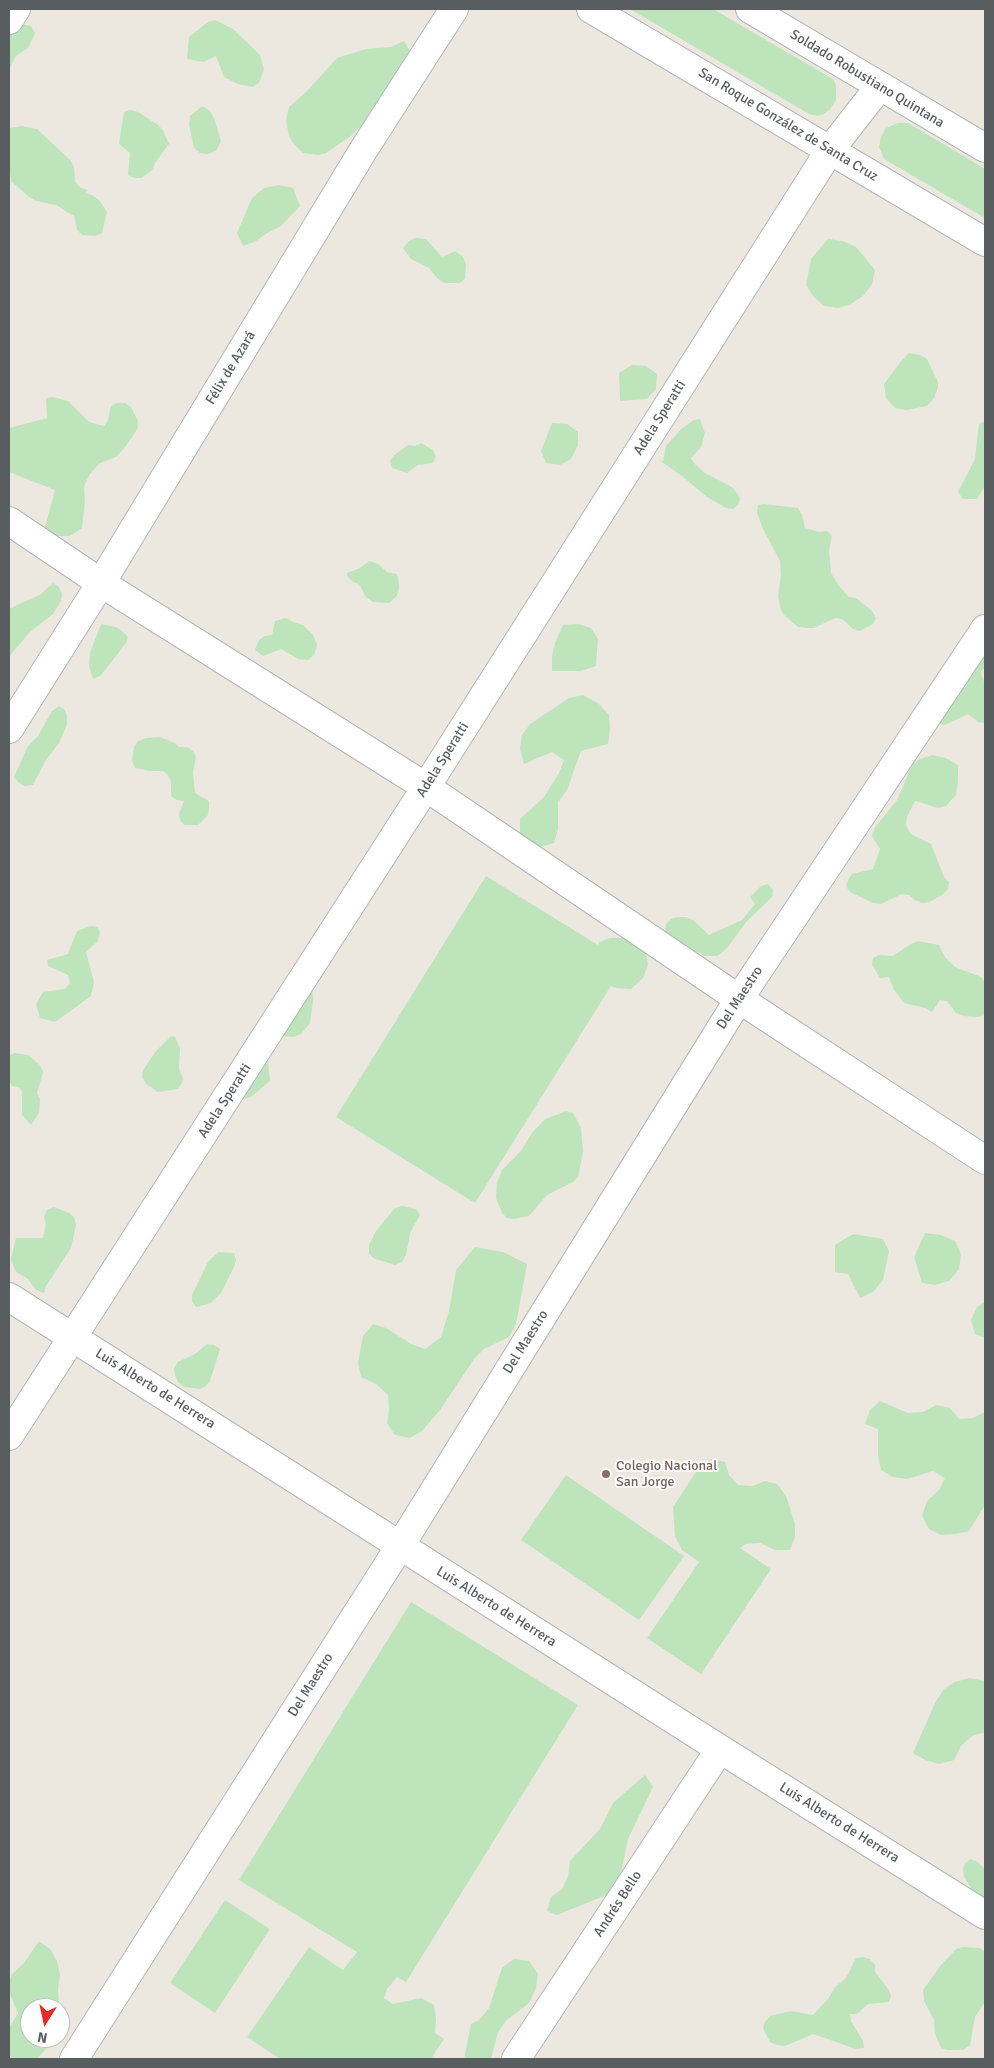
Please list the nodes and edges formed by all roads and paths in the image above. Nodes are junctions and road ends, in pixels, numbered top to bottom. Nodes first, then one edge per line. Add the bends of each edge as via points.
1 (16, 9) edge
2 (454, 9) edge
3 (591, 9) edge
4 (750, 9) edge
5 (9, 20) edge
6 (880, 86) junction
7 (985, 148) edge
8 (830, 150) junction
9 (985, 242) edge
10 (9, 521) edge
11 (101, 583) junction
12 (985, 629) edge
13 (9, 729) edge
14 (426, 787) junction
15 (739, 998) junction
16 (985, 1160) edge
17 (9, 1296) edge
18 (73, 1338) junction
19 (9, 1436) edge
20 (400, 1546) junction
21 (720, 1749) junction
22 (985, 1915) edge
23 (74, 2059) edge
24 (516, 2059) edge

1 - 5 street
2 - 11 street, Félix de Azará via 364,149
3 - 8 street, San Roque González de Santa Cruz
4 - 6 street, Soldado Robustiano Quintana
6 - 7 street, Soldado Robustiano Quintana
6 - 8 street, Adela Speratti
8 - 9 street, San Roque González de Santa Cruz
8 - 14 street, Adela Speratti
10 - 11 street
11 - 13 street, Félix de Azará
11 - 14 street
12 - 15 street, Del Maestro
14 - 15 street
14 - 18 street, Adela Speratti
15 - 16 street
15 - 20 street, Del Maestro
17 - 18 street, Luis Alberto de Herrera
18 - 19 street, Adela Speratti
18 - 20 street, Luis Alberto de Herrera
20 - 21 street, Luis Alberto de Herrera
20 - 23 street, Del Maestro
21 - 22 street, Luis Alberto de Herrera
21 - 24 street, Andrés Bello

